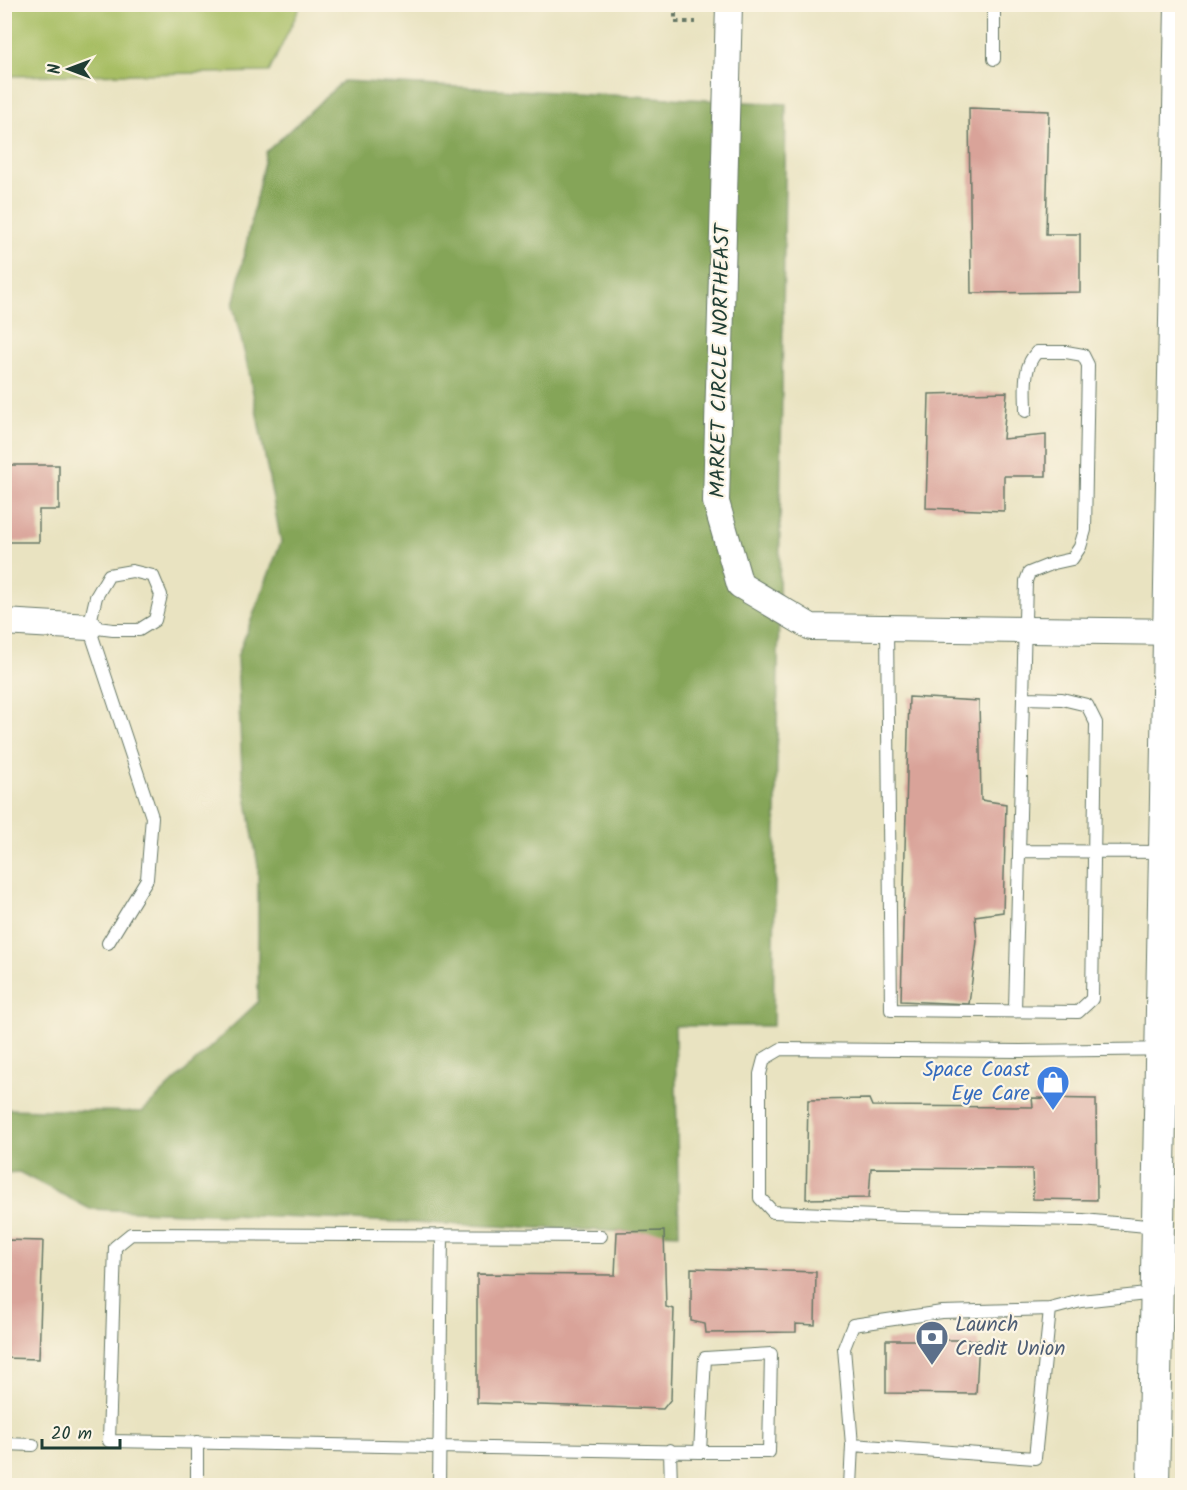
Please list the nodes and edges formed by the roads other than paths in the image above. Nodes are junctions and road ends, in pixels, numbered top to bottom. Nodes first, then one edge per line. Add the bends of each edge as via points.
1 (729, 4) edge
2 (994, 4) edge
3 (1181, 4) edge
4 (994, 59) dead end
5 (1026, 411) dead end
6 (4, 622) edge
7 (89, 627) junction
8 (887, 628) junction
9 (1025, 630) junction
10 (1176, 632) edge
11 (1024, 698) junction
12 (1019, 851) junction
13 (1095, 852) junction
14 (1165, 852) junction
15 (108, 944) dead end
16 (1016, 1010) junction
17 (1172, 1049) edge
18 (1158, 1227) junction
19 (442, 1235) junction
20 (601, 1236) dead end
21 (1157, 1293) junction
22 (1050, 1309) junction
23 (197, 1442) junction
24 (4, 1444) edge
25 (33, 1445) dead end
26 (852, 1445) junction
27 (439, 1446) junction
28 (670, 1450) junction
29 (700, 1452) junction
30 (197, 1485) edge
31 (439, 1485) edge
32 (671, 1485) edge
33 (850, 1485) edge
34 (1153, 1485) edge

1 - 8 street, MARKET CIRCLE NORTHEAST via 716,502 740,585 811,627
2 - 4 lane
3 - 10 street
5 - 9 lane via 1026,375 1037,352 1083,355 1088,365 1085,530 1072,559 1029,573
6 - 7 street
7 - 7 lane via 96,597 109,575 132,572 153,576 161,595 155,620 139,630
7 - 15 lane via 152,817 147,879
8 - 9 street, MARKET CIRCLE NORTHEAST
8 - 16 lane via 891,1010
9 - 10 street, MARKET CIRCLE NORTHEAST
9 - 11 lane
10 - 14 street
11 - 12 lane
11 - 13 lane via 1062,699 1087,705 1096,723
12 - 13 lane
12 - 16 lane
13 - 14 lane
13 - 16 lane via 1092,999 1078,1012
14 - 17 street
17 - 18 street
17 - 18 lane via 782,1049 764,1059 759,1074 759,1198 773,1212 1083,1220
18 - 21 street
19 - 20 lane
19 - 23 lane via 131,1234 115,1247 108,1441
19 - 27 lane
21 - 22 lane via 1081,1301
21 - 34 street
22 - 26 lane via 942,1312 853,1325 844,1348
22 - 26 lane via 1035,1458
23 - 27 lane
23 - 30 lane
24 - 25 lane
26 - 33 lane
27 - 28 lane
27 - 31 lane
28 - 29 lane
28 - 32 lane
29 - 29 lane via 705,1358 771,1354 769,1452

